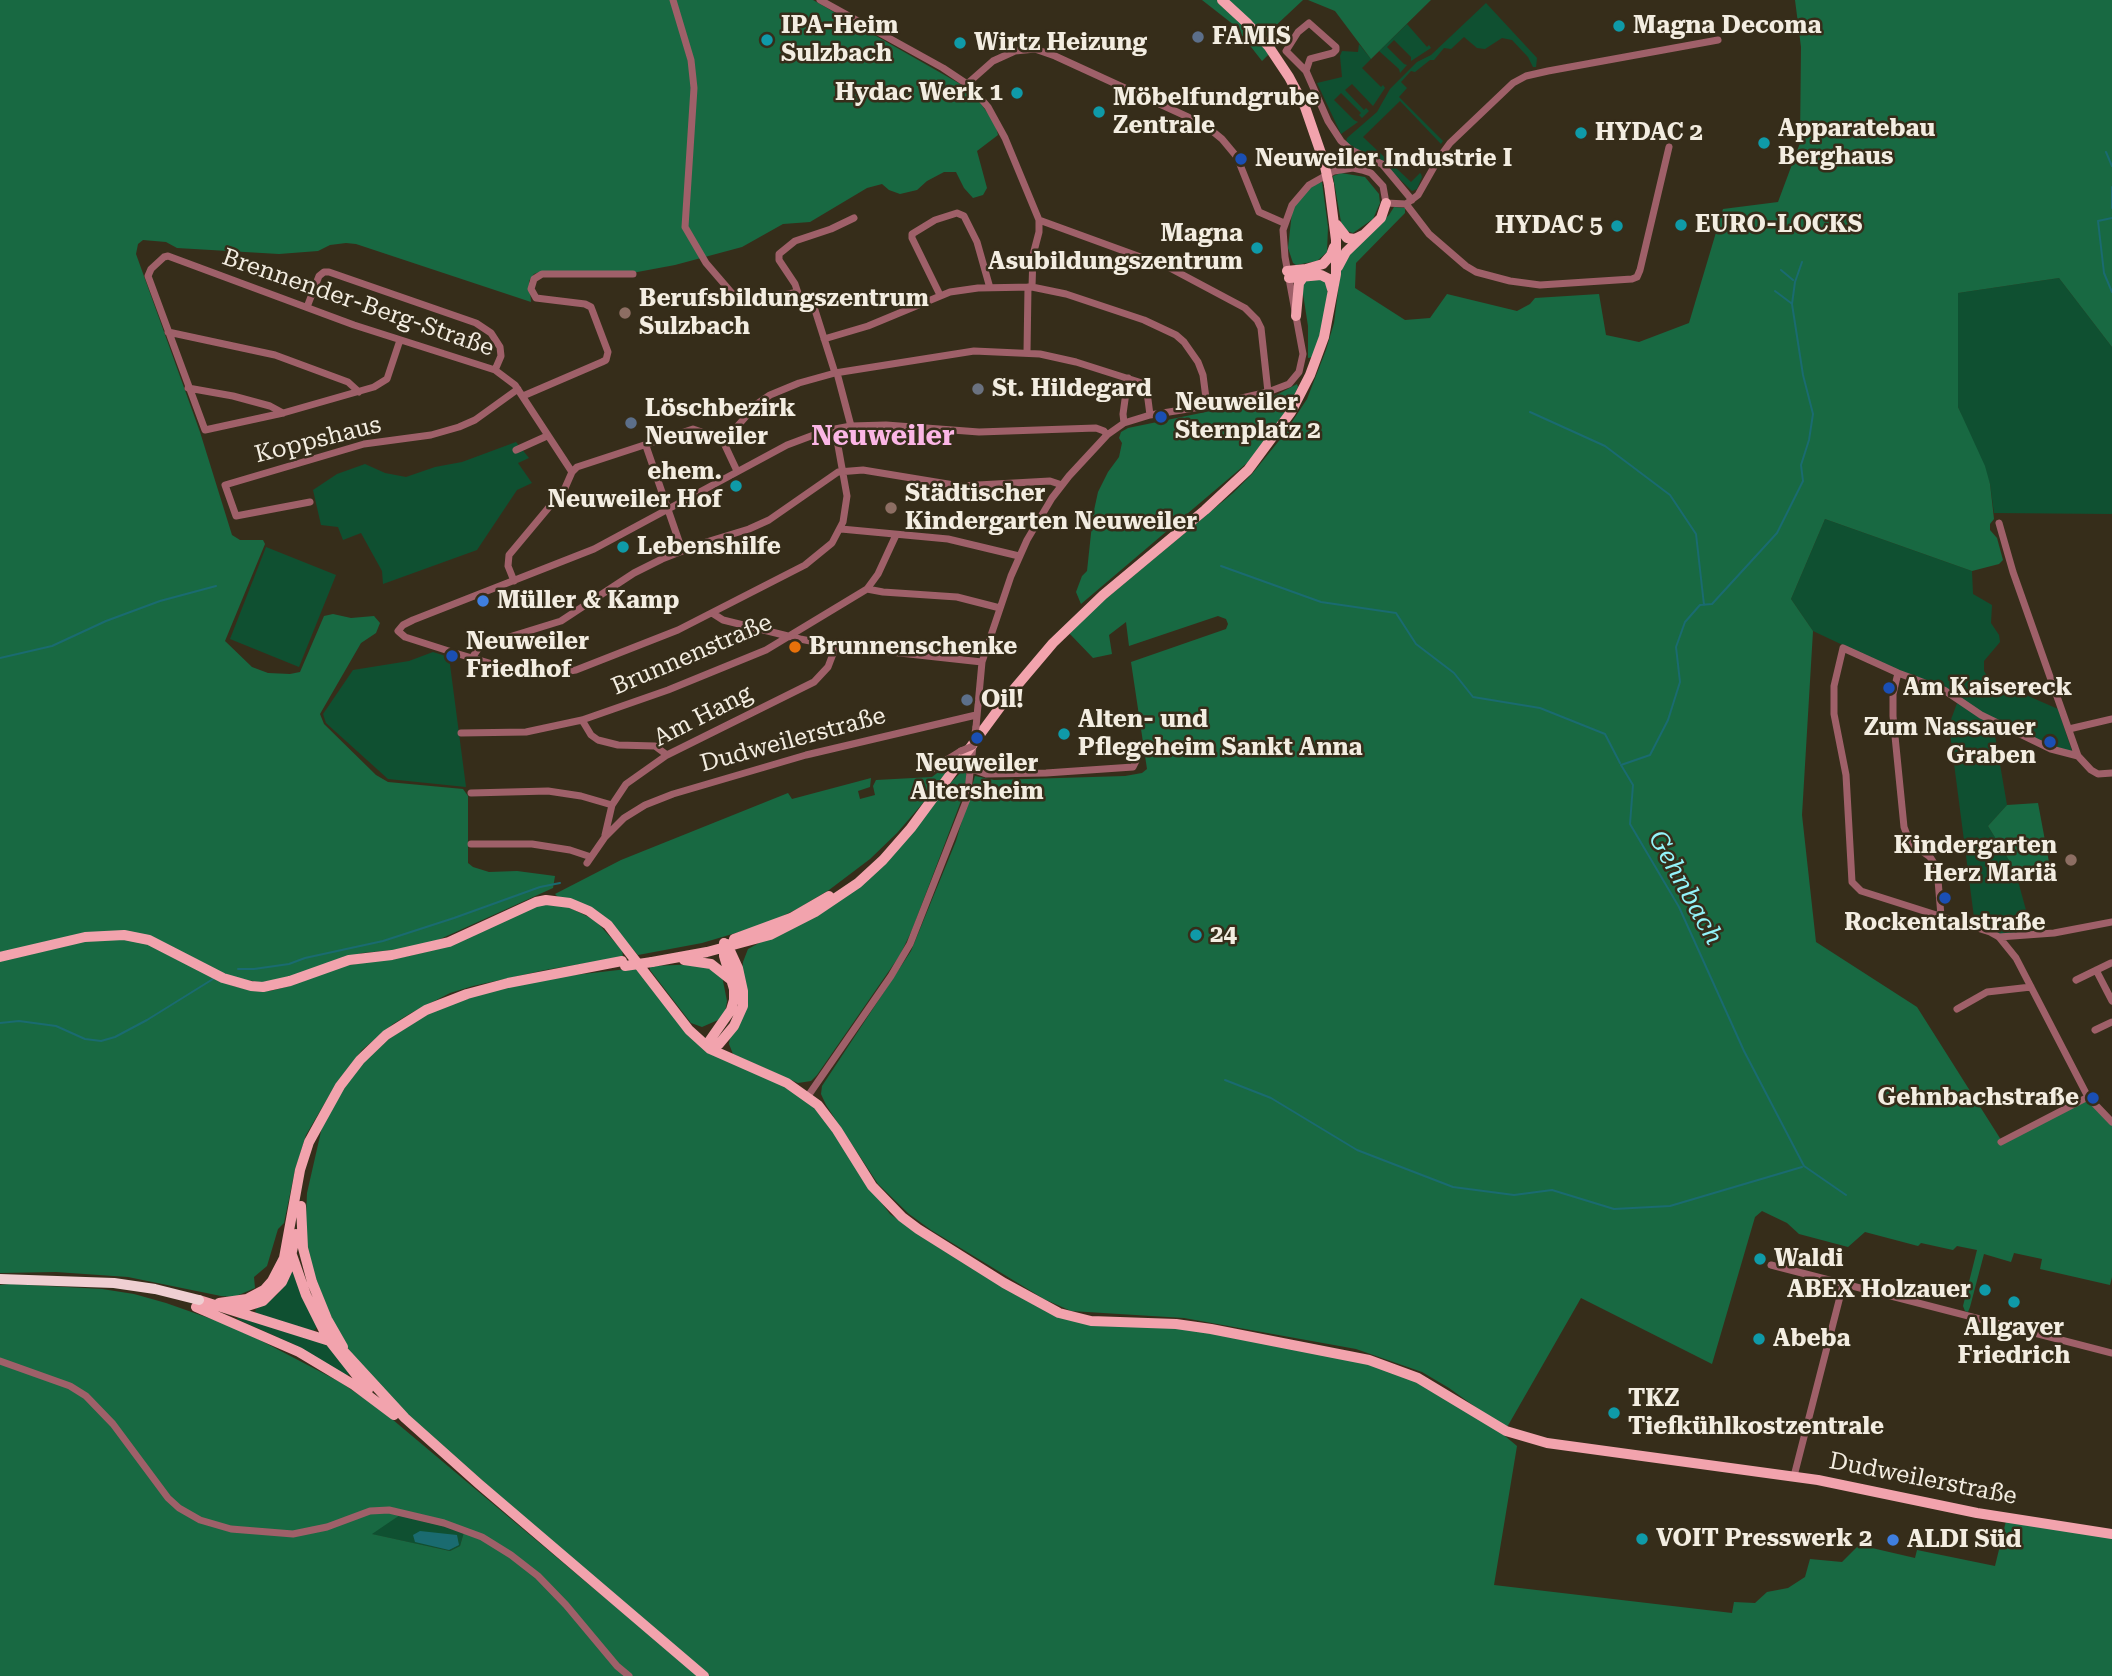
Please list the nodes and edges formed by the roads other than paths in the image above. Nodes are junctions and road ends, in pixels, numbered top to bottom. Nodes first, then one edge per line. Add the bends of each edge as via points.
1 (673, 0) edge
2 (820, 0) edge
3 (1222, 0) edge
4 (1718, 40) dead end
5 (1306, 71) junction
6 (967, 84) junction
7 (1670, 146) dead end
8 (1409, 202) junction
9 (1386, 203) junction
10 (854, 218) dead end
11 (1334, 218) junction
12 (1040, 220) junction
13 (1284, 223) junction
14 (1366, 234) junction
15 (1336, 240) junction
16 (633, 274) dead end
17 (1336, 274) junction
18 (1288, 275) junction
19 (1304, 276) junction
20 (1030, 287) junction
21 (990, 288) junction
22 (798, 293) junction
23 (940, 295) junction
24 (1333, 296) junction
25 (307, 307) junction
26 (1296, 316) junction
27 (168, 332) junction
28 (824, 339) junction
29 (400, 340) junction
30 (1027, 352) junction
31 (495, 370) junction
32 (836, 373) junction
33 (1128, 378) junction
34 (188, 387) junction
35 (518, 389) junction
36 (359, 392) junction
37 (1268, 392) junction
38 (523, 396) junction
39 (1207, 406) junction
40 (283, 413) junction
41 (1150, 415) junction
42 (1124, 423) junction
43 (850, 426) junction
44 (835, 429) junction
45 (1107, 435) junction
46 (547, 436) junction
47 (722, 439) junction
48 (646, 446) junction
49 (516, 450) dead end
50 (844, 470) junction
51 (737, 471) junction
52 (572, 472) junction
53 (1062, 485) junction
54 (310, 502) dead end
55 (668, 510) junction
56 (1999, 523) dead end
57 (841, 529) junction
58 (896, 535) junction
59 (682, 550) junction
60 (1018, 556) junction
61 (514, 581) junction
62 (867, 589) junction
63 (1000, 608) junction
64 (712, 613) junction
65 (787, 636) junction
66 (836, 646) junction
67 (472, 658) junction
68 (982, 662) junction
69 (1898, 673) junction
70 (976, 715) junction
71 (2112, 719) edge
72 (582, 720) junction
73 (2069, 729) junction
74 (461, 733) dead end
75 (973, 750) junction
76 (667, 755) junction
77 (2078, 756) junction
78 (1136, 761) dead end
79 (932, 769) dead end
80 (972, 769) junction
81 (2112, 773) edge
82 (471, 793) dead end
83 (611, 807) junction
84 (624, 818) junction
85 (911, 828) junction
86 (605, 837) junction
87 (471, 844) dead end
88 (1941, 916) junction
89 (2112, 922) edge
90 (1999, 937) junction
91 (751, 941) junction
92 (726, 946) junction
93 (0, 957) edge
94 (654, 959) junction
95 (2111, 963) edge
96 (738, 968) junction
97 (2096, 970) junction
98 (2076, 980) dead end
99 (732, 981) junction
100 (2031, 987) junction
101 (2111, 998) edge
102 (1957, 1009) dead end
103 (723, 1021) junction
104 (2112, 1022) edge
105 (689, 1030) junction
106 (2095, 1030) dead end
107 (728, 1033) junction
108 (710, 1049) junction
109 (736, 1063) junction
110 (808, 1096) junction
111 (2088, 1097) junction
112 (2112, 1122) edge
113 (318, 1125) junction
114 (2001, 1142) dead end
115 (301, 1206) junction
116 (290, 1234) junction
117 (292, 1256) junction
118 (1771, 1265) dead end
119 (0, 1279) edge
120 (1843, 1285) junction
121 (197, 1303) junction
122 (232, 1311) junction
123 (328, 1339) junction
124 (2112, 1353) edge
125 (351, 1359) junction
126 (0, 1361) edge
127 (382, 1405) junction
128 (1794, 1476) junction
129 (479, 1484) junction
130 (2112, 1534) edge
131 (629, 1676) edge
132 (704, 1676) edge

1 - 22 street via 691,60 694,88 685,227 706,263 737,299 751,302
2 - 6 street
3 - 11 main road, bridge via 1269,47 1305,107 1324,162
4 - 8 street via 1527,76 1503,91 1450,143 1423,188
5 - 5 street via 1286,51 1309,23 1336,50 1310,59
5 - 8 street via 1341,141 1381,164
6 - 12 street via 996,120
6 - 13 street via 993,61 1015,51 1035,49 1055,56 1211,130 1237,158 1259,212
7 - 8 street via 1640,270 1632,279 1540,285 1476,272 1429,234
8 - 9 street
9 - 13 street via 1377,179 1362,170 1345,168 1309,184
9 - 14 main road via 1381,218
10 - 22 street via 795,241 779,254
11 - 14 main road via 1348,238
11 - 15 main road
12 - 20 street
12 - 37 street via 1168,267 1245,307 1261,328
13 - 18 street
14 - 17 main road via 1343,255
15 - 17 main road
15 - 18 main road via 1323,264
16 - 38 street via 549,274 534,279 531,289 536,298 591,307 608,352 606,360
17 - 24 main road
18 - 19 main road
18 - 26 street
19 - 24 main road via 1326,276
19 - 26 main road via 1298,283
20 - 21 street
20 - 30 street
20 - 39 street via 1144,320 1176,335 1198,362
21 - 23 street
21 - 23 street via 977,242 964,215 957,213 912,234
22 - 28 street via 812,304
23 - 28 street
24 - 85 main road via 1310,375 1269,444 1248,470 1053,643
25 - 27 street, Brennender-Berg-Straße via 168,256 148,276
25 - 29 street, Brennender-Berg-Straße
25 - 31 street via 319,276 328,272 476,323 491,333 500,347
26 - 37 street via 1303,354 1299,372 1289,384
27 - 34 street
27 - 36 street via 275,355 348,382
28 - 32 street
29 - 31 street, Brennender-Berg-Straße
29 - 36 street via 387,379
30 - 32 street via 974,351
30 - 33 street
31 - 35 street, Brennender-Berg-Straße
32 - 43 street
32 - 47 street via 769,395
33 - 41 street via 1145,386
33 - 42 street
34 - 40 street
34 - 40 street via 205,430
35 - 38 street, Brennender-Berg-Straße
35 - 54 street, Koppshaus via 475,421 459,427 353,446 225,485 236,516
36 - 40 street
37 - 39 street
38 - 46 street, Brennender-Berg-Straße
39 - 41 street
41 - 42 street
42 - 45 street
43 - 44 street
43 - 45 street via 1002,432 1096,428
44 - 50 street
44 - 51 street via 788,445
45 - 53 street
46 - 49 street
46 - 52 street, Brennender-Berg-Straße
47 - 48 street via 693,429
47 - 51 street
48 - 52 street
48 - 55 street
50 - 53 street via 947,485 1050,481
50 - 57 street via 847,509
50 - 59 street via 769,520
51 - 55 street
52 - 61 street via 565,488 509,555
53 - 60 street
55 - 59 street
55 - 61 street via 584,554
56 - 73 street
57 - 58 street
57 - 64 street via 815,558
58 - 60 street via 961,541
58 - 62 street, Brunnenstraße
59 - 67 street via 634,573 561,621 481,646
60 - 63 street
61 - 67 street via 413,620 398,631 404,637
62 - 63 street via 957,597
62 - 65 street, Brunnenstraße
63 - 68 street
64 - 65 street via 718,619
64 - 67 street via 567,673 529,673
65 - 66 street
65 - 72 street, Brunnenstraße via 709,674
66 - 68 street
66 - 76 street, Am Hang via 828,667 814,682
68 - 70 street
69 - 77 street via 1944,690 1981,715 2052,749
69 - 88 street via 1892,708 1904,827 1910,843 1937,867
69 - 88 street via 1843,648 1834,686 1834,714 1846,775 1852,882 1869,894
70 - 75 street, bridge
70 - 84 street, Dudweilerstraße via 740,773 665,797
71 - 73 street
72 - 74 street, Brunnenstraße via 526,732
72 - 76 street via 591,735 607,744 648,745
73 - 77 street
75 - 79 street, bridge via 961,751
75 - 80 street
76 - 83 street, Am Hang via 626,784
77 - 81 street via 2098,774
78 - 80 street via 1133,767 1046,773 986,774
80 - 110 street via 967,799 910,944
82 - 83 street via 548,791
83 - 84 street
83 - 86 street, Am Hang
84 - 86 street, Dudweilerstraße
85 - 91 main road via 872,871 838,897 788,927
85 - 92 main road via 864,871 821,901
86 - 87 street, Dudweilerstraße via 589,860 545,846
88 - 90 street
89 - 90 street
90 - 100 street
91 - 92 main road
91 - 96 main road
92 - 94 main road
92 - 96 main road
92 - 99 main road
93 - 105 main road via 85,937 124,935 149,940 223,978 263,987 361,957 437,946 536,902 559,901 589,911 608,925
94 - 99 main road via 711,964
94 - 113 main road via 543,976 439,1004 386,1035 360,1060
95 - 97 street
96 - 107 main road via 743,1006
97 - 98 street
97 - 101 street
99 - 103 main road via 734,1000
100 - 102 street via 1987,992
100 - 111 street
103 - 105 main road via 706,1032
103 - 108 main road via 710,1040
104 - 106 street
105 - 108 main road
107 - 108 main road
107 - 109 main road via 727,1048
108 - 109 main road
109 - 110 main road
110 - 128 main road, Dudweilerstraße via 825,1113 872,1186 902,1217 1046,1307 1070,1317 1211,1329 1376,1362 1418,1378 1519,1436
111 - 112 street
111 - 114 street
113 - 115 main road
113 - 116 main road via 304,1156
115 - 117 main road
115 - 125 main road via 303,1248 312,1282
116 - 117 main road
116 - 121 main road via 279,1271 264,1290 233,1303
117 - 122 main road via 272,1294
117 - 123 main road
118 - 120 street
119 - 121 highway via 98,1283
120 - 124 street
120 - 128 street
121 - 122 main road
121 - 127 main road via 299,1352
122 - 123 main road
123 - 125 main road
123 - 127 main road
125 - 129 main road via 391,1404
126 - 131 street via 78,1390 113,1424 168,1498 200,1520 231,1529 293,1534 370,1511 389,1510 482,1538 538,1576
127 - 129 main road
128 - 130 main road, Dudweilerstraße via 1977,1513
129 - 132 main road

